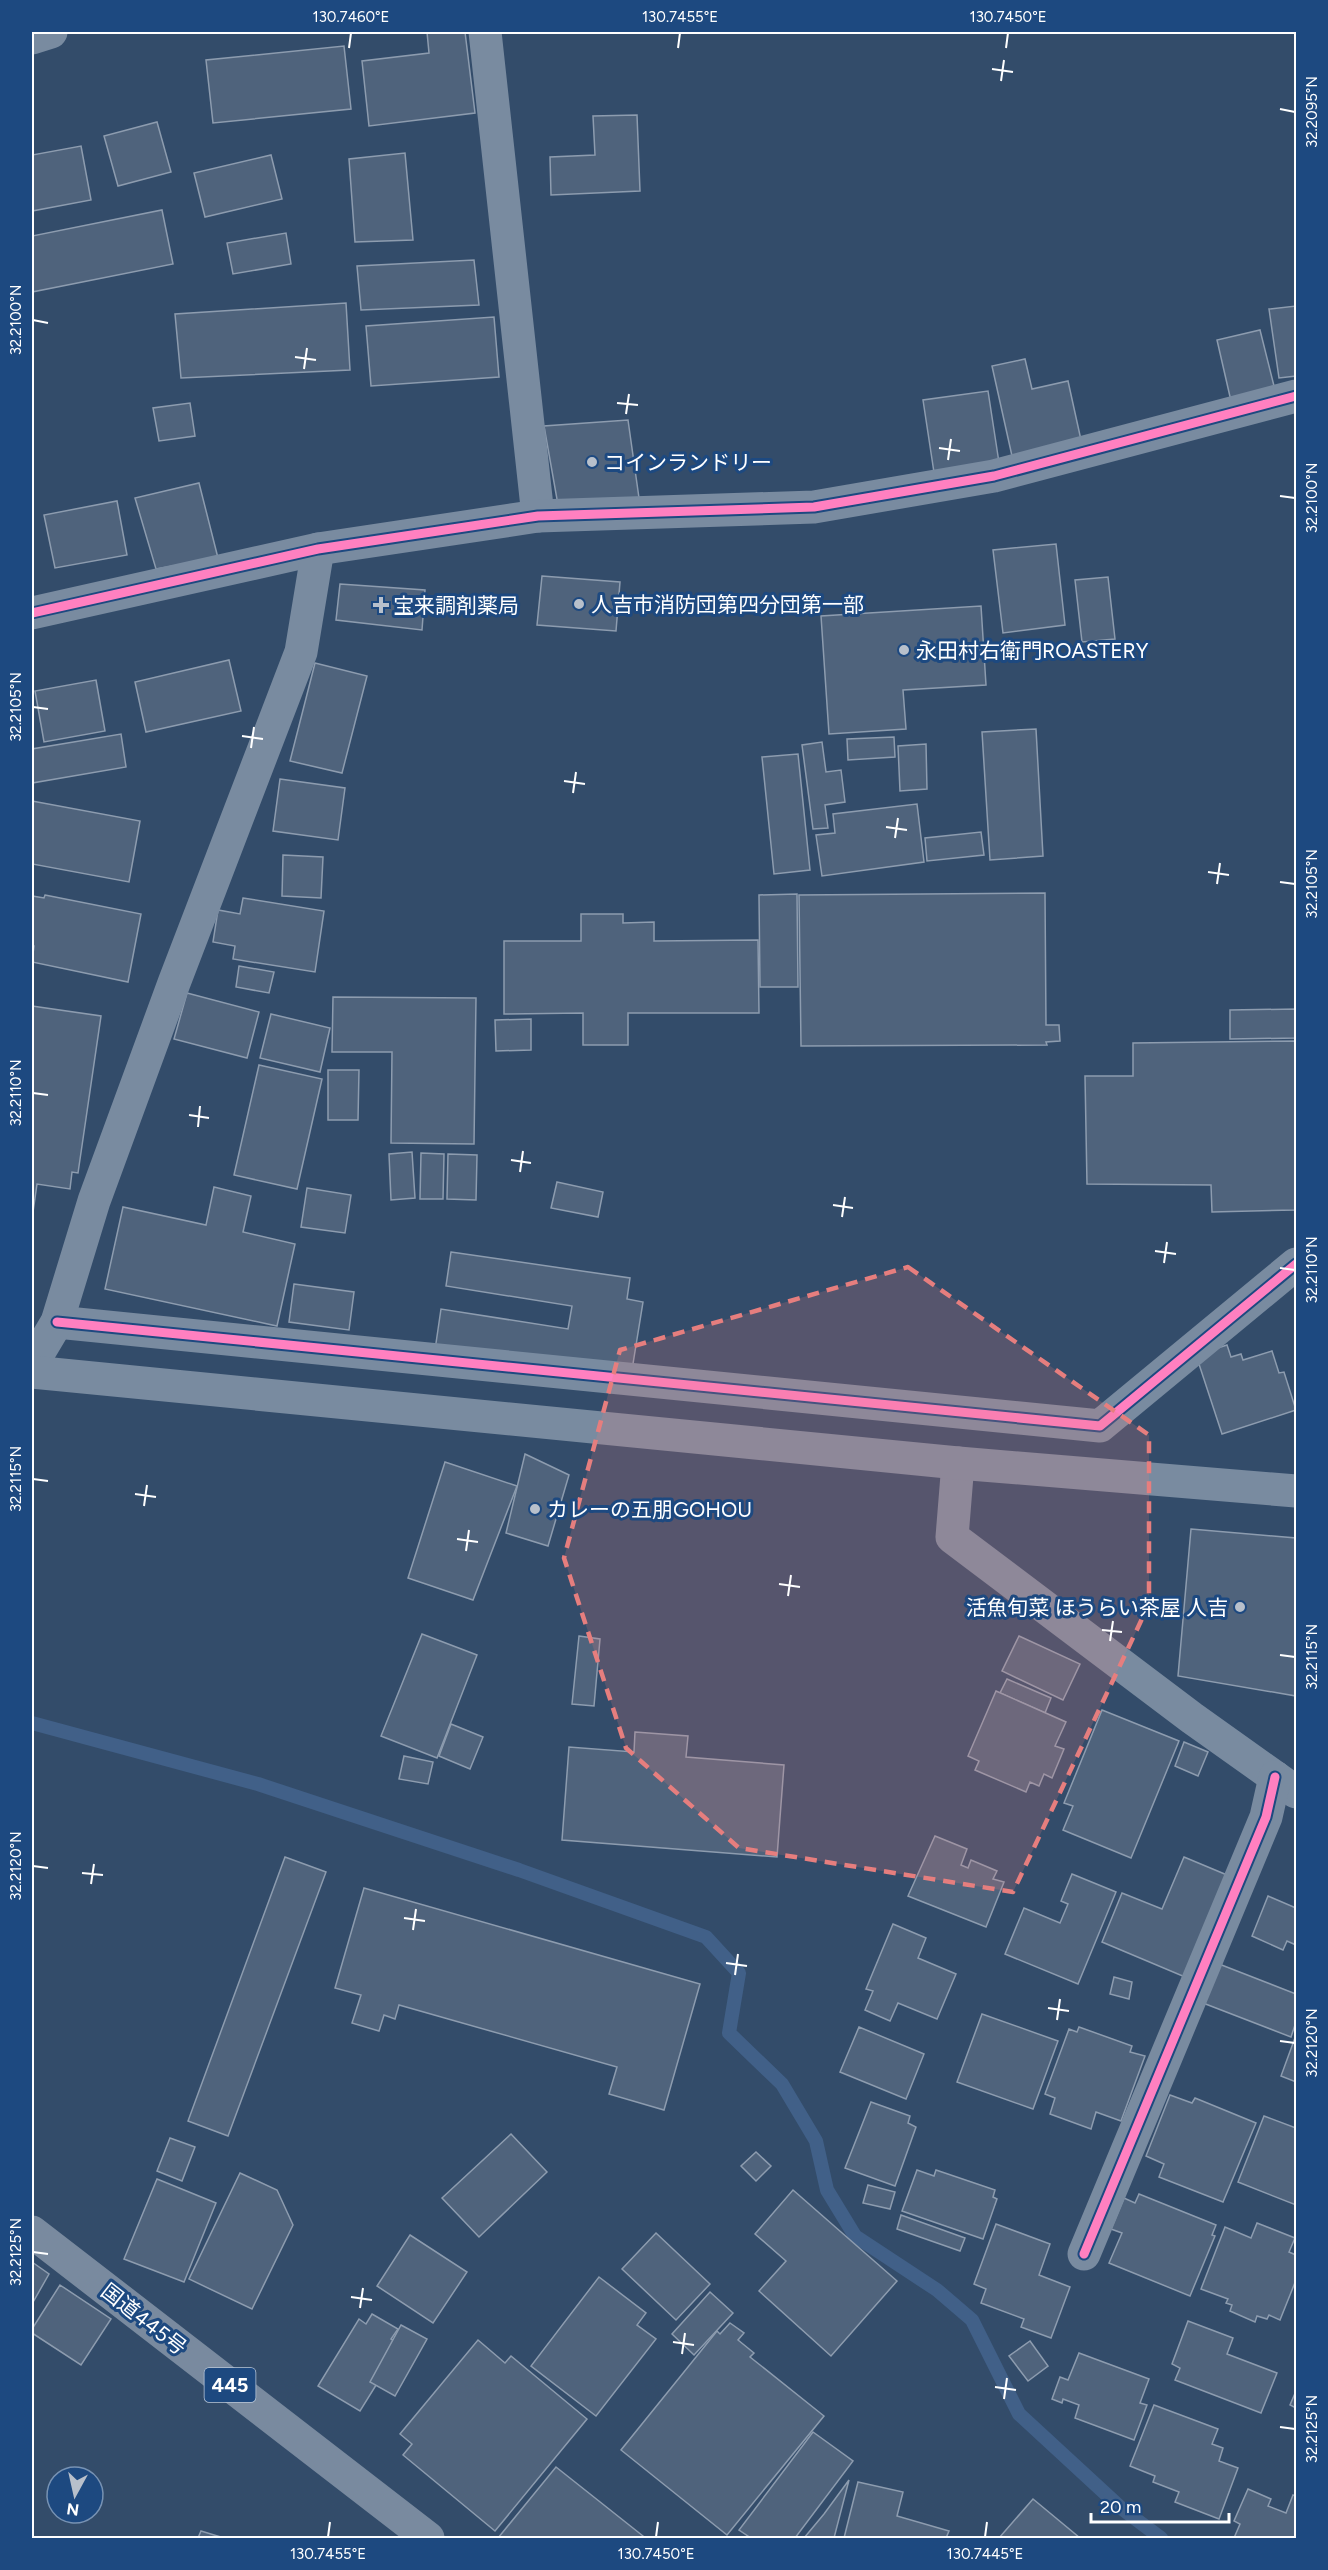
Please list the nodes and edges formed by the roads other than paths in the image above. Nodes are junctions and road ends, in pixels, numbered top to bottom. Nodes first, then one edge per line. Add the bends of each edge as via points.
1 (51, 32) edge
2 (485, 32) edge
3 (32, 38) edge
4 (1296, 396) edge
5 (538, 516) junction
6 (318, 549) junction
7 (32, 613) edge
8 (1296, 1264) edge
9 (57, 1322) junction
10 (32, 1364) edge
11 (32, 1372) edge
12 (958, 1463) junction
13 (1296, 1491) edge
14 (1286, 1784) edge
15 (32, 2232) edge
16 (1084, 2254) dead end
17 (428, 2538) edge

1 - 3 street
2 - 5 street
4 - 5 street via 994,476 814,507
5 - 6 street
6 - 7 street
6 - 9 street via 301,652 94,1200
8 - 9 street via 1100,1426
9 - 10 street
11 - 12 street
12 - 13 street
12 - 14 street via 952,1537
14 - 16 street via 1266,1817
15 - 17 highway, 国道445号 / 445

